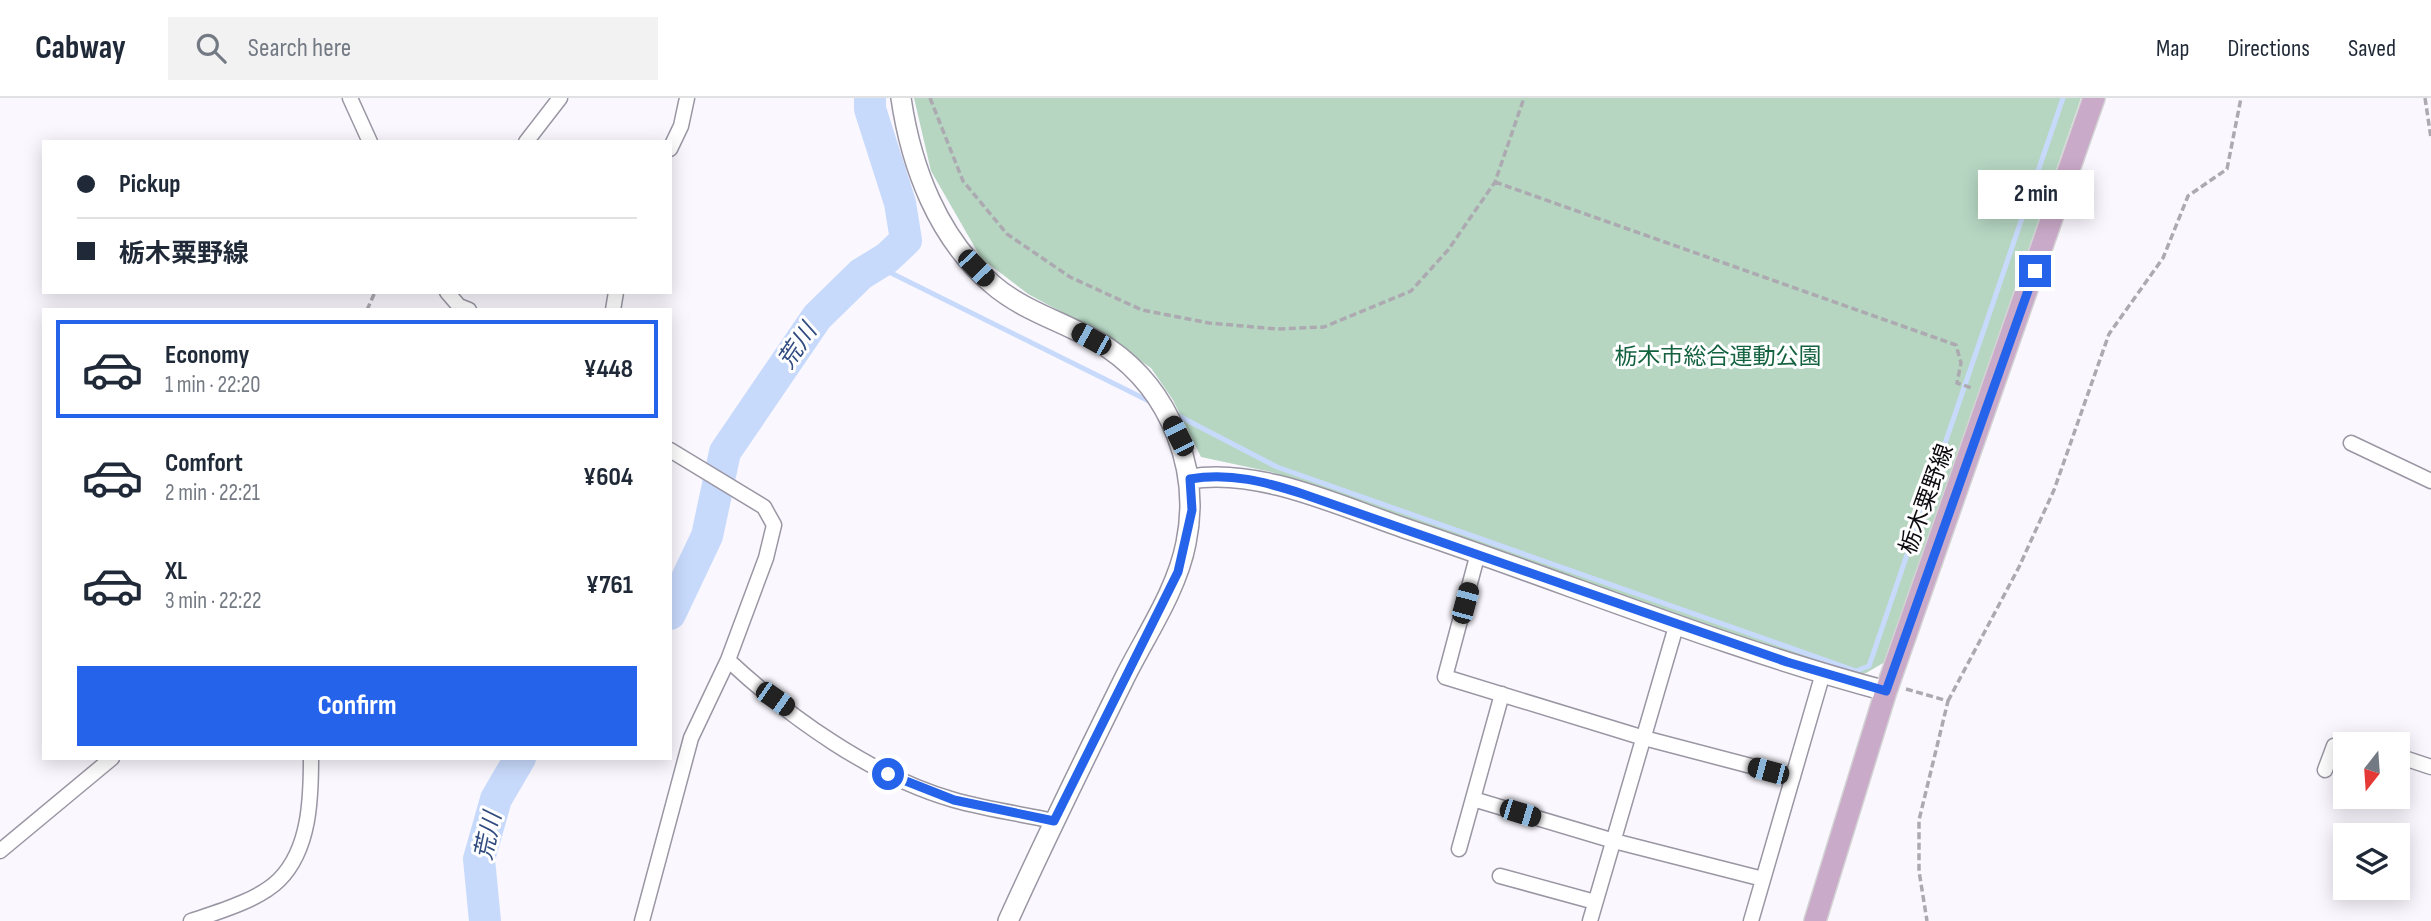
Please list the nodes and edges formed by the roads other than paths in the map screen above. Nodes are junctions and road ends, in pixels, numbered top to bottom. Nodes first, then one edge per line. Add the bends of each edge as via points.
1 (350, 98) edge
2 (560, 98) edge
3 (687, 98) edge
4 (901, 98) edge
5 (2094, 98) edge
6 (369, 140) edge
7 (528, 140) edge
8 (672, 145) edge
9 (449, 294) edge
10 (464, 308) edge
11 (2351, 443) dead end
12 (672, 451) edge
13 (1190, 479) junction
14 (2431, 481) edge
15 (1478, 553) junction
16 (1677, 623) junction
17 (728, 660) junction
18 (1823, 673) junction
19 (1886, 691) junction
20 (1502, 694) junction
21 (1644, 738) junction
22 (2333, 749) edge
23 (110, 760) edge
24 (311, 760) edge
25 (2410, 760) edge
26 (2431, 768) edge
27 (2325, 770) dead end
28 (1793, 777) junction
29 (1473, 799) junction
30 (1054, 821) junction
31 (1614, 841) junction
32 (1459, 849) dead end
33 (0, 850) edge
34 (1500, 876) dead end
35 (1763, 879) junction
36 (1595, 902) junction
37 (191, 921) edge
38 (642, 921) edge
39 (1008, 921) edge
40 (1590, 921) edge
41 (1751, 921) edge
42 (1815, 921) edge

1 - 6 street
2 - 7 street
3 - 8 street
4 - 13 street via 907,137 921,179 960,251 993,285 1109,348 1132,370 1160,401 1178,436
5 - 19 main road, 栃木粟野線
9 - 10 street
11 - 14 street
12 - 17 street via 764,507 774,525
13 - 15 street via 1233,476 1272,485
13 - 30 street via 1192,510 1178,572
15 - 16 street
15 - 20 street via 1444,677
16 - 18 street
16 - 21 street
17 - 30 street via 756,686 850,753 907,784 954,800
17 - 38 street via 691,738
18 - 19 street
18 - 28 street
19 - 42 main road, 栃木粟野線
20 - 21 street
20 - 29 street
21 - 28 street
21 - 31 street
22 - 27 street
23 - 33 street
24 - 37 street via 312,805 299,847 279,880 231,908
25 - 26 street
28 - 35 street
29 - 31 street
29 - 32 street
30 - 39 street
31 - 35 street
31 - 36 street
34 - 36 street
35 - 41 street
36 - 40 street

